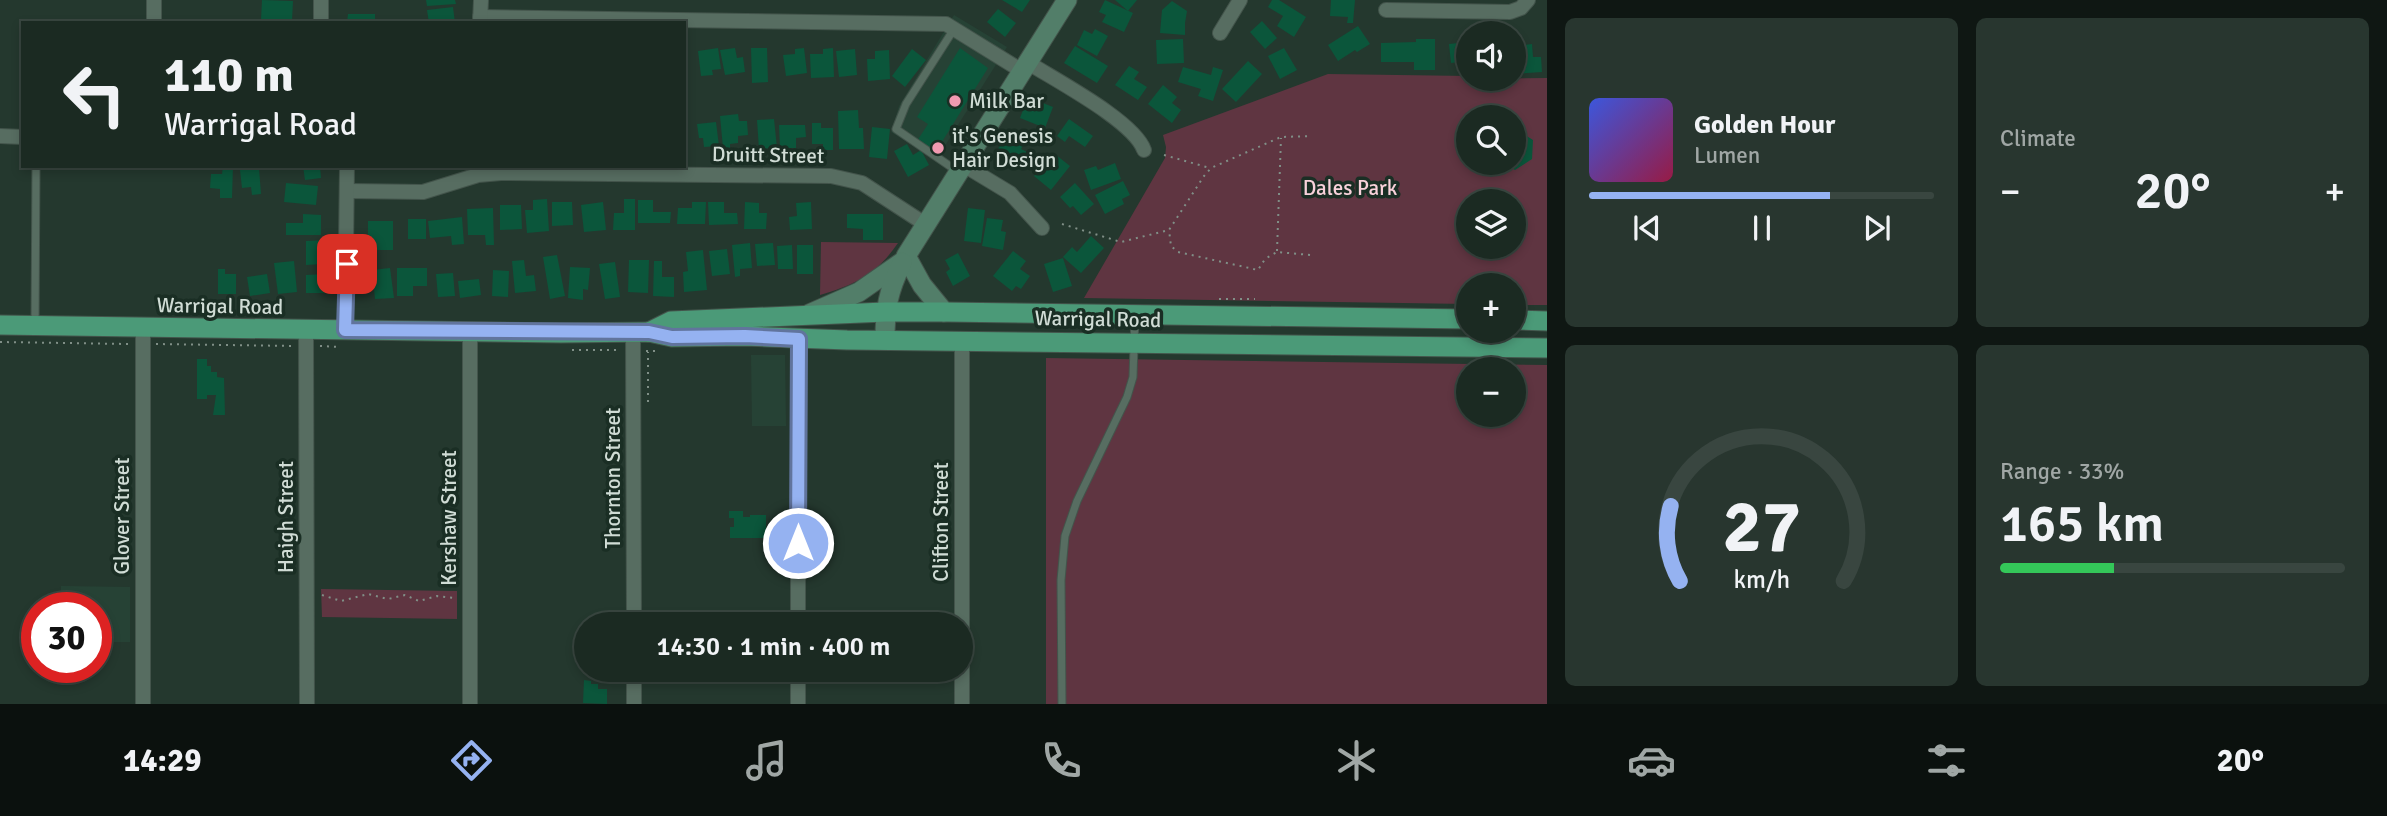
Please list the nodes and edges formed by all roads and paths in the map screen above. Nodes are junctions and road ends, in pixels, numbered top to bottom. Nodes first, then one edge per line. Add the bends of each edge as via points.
1 (155, 0) edge
2 (321, 0) edge
3 (481, 0) edge
4 (1067, 0) edge
5 (1240, 0) edge
6 (1528, 0) edge
7 (1386, 10) dead end
8 (480, 20) edge
9 (154, 21) edge
10 (321, 21) edge
11 (593, 21) edge
12 (686, 22) edge
13 (954, 29) junction
14 (1220, 33) dead end
15 (1024, 67) junction
16 (0, 136) edge
17 (1311, 136) dead end
18 (21, 137) edge
19 (1281, 138) junction
20 (1144, 149) dead end
21 (1164, 156) dead end
22 (36, 168) edge
23 (348, 168) edge
24 (960, 168) junction
25 (1211, 169) junction
26 (477, 171) edge
27 (348, 191) junction
28 (1062, 224) dead end
29 (925, 225) junction
30 (1042, 228) dead end
31 (1169, 230) junction
32 (1276, 252) junction
33 (1310, 256) dead end
34 (904, 259) junction
35 (885, 312) junction
36 (944, 312) junction
37 (1135, 314) junction
38 (806, 315) junction
39 (1456, 319) edge
40 (1526, 320) edge
41 (1547, 321) edge
42 (0, 326) edge
43 (34, 326) junction
44 (470, 332) junction
45 (143, 336) junction
46 (306, 338) junction
47 (346, 338) junction
48 (639, 338) junction
49 (799, 339) junction
50 (885, 340) junction
51 (962, 341) junction
52 (0, 342) edge
53 (1135, 342) junction
54 (1547, 348) edge
55 (567, 350) dead end
56 (662, 351) dead end
57 (308, 595) junction
58 (471, 598) junction
59 (634, 612) edge
60 (798, 612) edge
61 (634, 682) edge
62 (798, 682) edge
63 (143, 704) edge
64 (307, 704) edge
65 (470, 704) edge
66 (634, 704) edge
67 (798, 704) edge
68 (961, 704) edge
69 (1062, 704) edge

1 - 9 street
2 - 10 street
3 - 8 street
4 - 15 main road
5 - 14 street
6 - 7 street via 1510,12
8 - 11 street
12 - 13 street via 946,24
13 - 15 street
13 - 24 lane via 906,104 897,129
15 - 20 street via 1121,122 1136,134
15 - 24 main road
16 - 18 street
17 - 19 path
19 - 25 path
19 - 32 path
21 - 25 path
22 - 43 lane
23 - 27 street
24 - 29 main road
24 - 30 street via 1010,193
25 - 31 path
26 - 27 street, Druitt Street via 423,192
26 - 29 street, Druitt Street via 841,177 862,183
27 - 47 street
28 - 31 path via 1115,241
29 - 34 main road
31 - 32 path via 1174,250 1258,270
32 - 33 path
34 - 35 main road
34 - 36 main road
34 - 38 main road via 859,292
35 - 36 highway, Warrigal Road
35 - 38 highway, Warrigal Road
35 - 50 main road
36 - 37 highway, Warrigal Road
37 - 39 highway, Warrigal Road
37 - 53 lane
38 - 48 highway, Warrigal Road via 671,321
40 - 41 highway
42 - 43 highway, Warrigal Road
43 - 45 highway, Warrigal Road
44 - 47 highway, Warrigal Road
44 - 48 highway, Warrigal Road
44 - 58 street, Kershaw Street
45 - 46 highway, Warrigal Road
45 - 46 path
45 - 52 path
45 - 63 street, Glover Street
46 - 47 highway, Warrigal Road
46 - 47 path
46 - 57 street, Haigh Street
48 - 49 highway, Warrigal Road
48 - 55 path
48 - 56 path
48 - 59 street, Thornton Street
49 - 50 highway, Warrigal Road
49 - 60 street
50 - 51 highway, Warrigal Road
51 - 53 highway, Warrigal Road
51 - 68 street, Clifton Street
53 - 54 highway, Warrigal Road
53 - 69 lane via 1127,397 1077,501 1065,537
57 - 58 path via 341,600 368,594 419,601 437,596
57 - 64 street, Haigh Street
58 - 65 street, Kershaw Street
61 - 66 street
62 - 67 street

